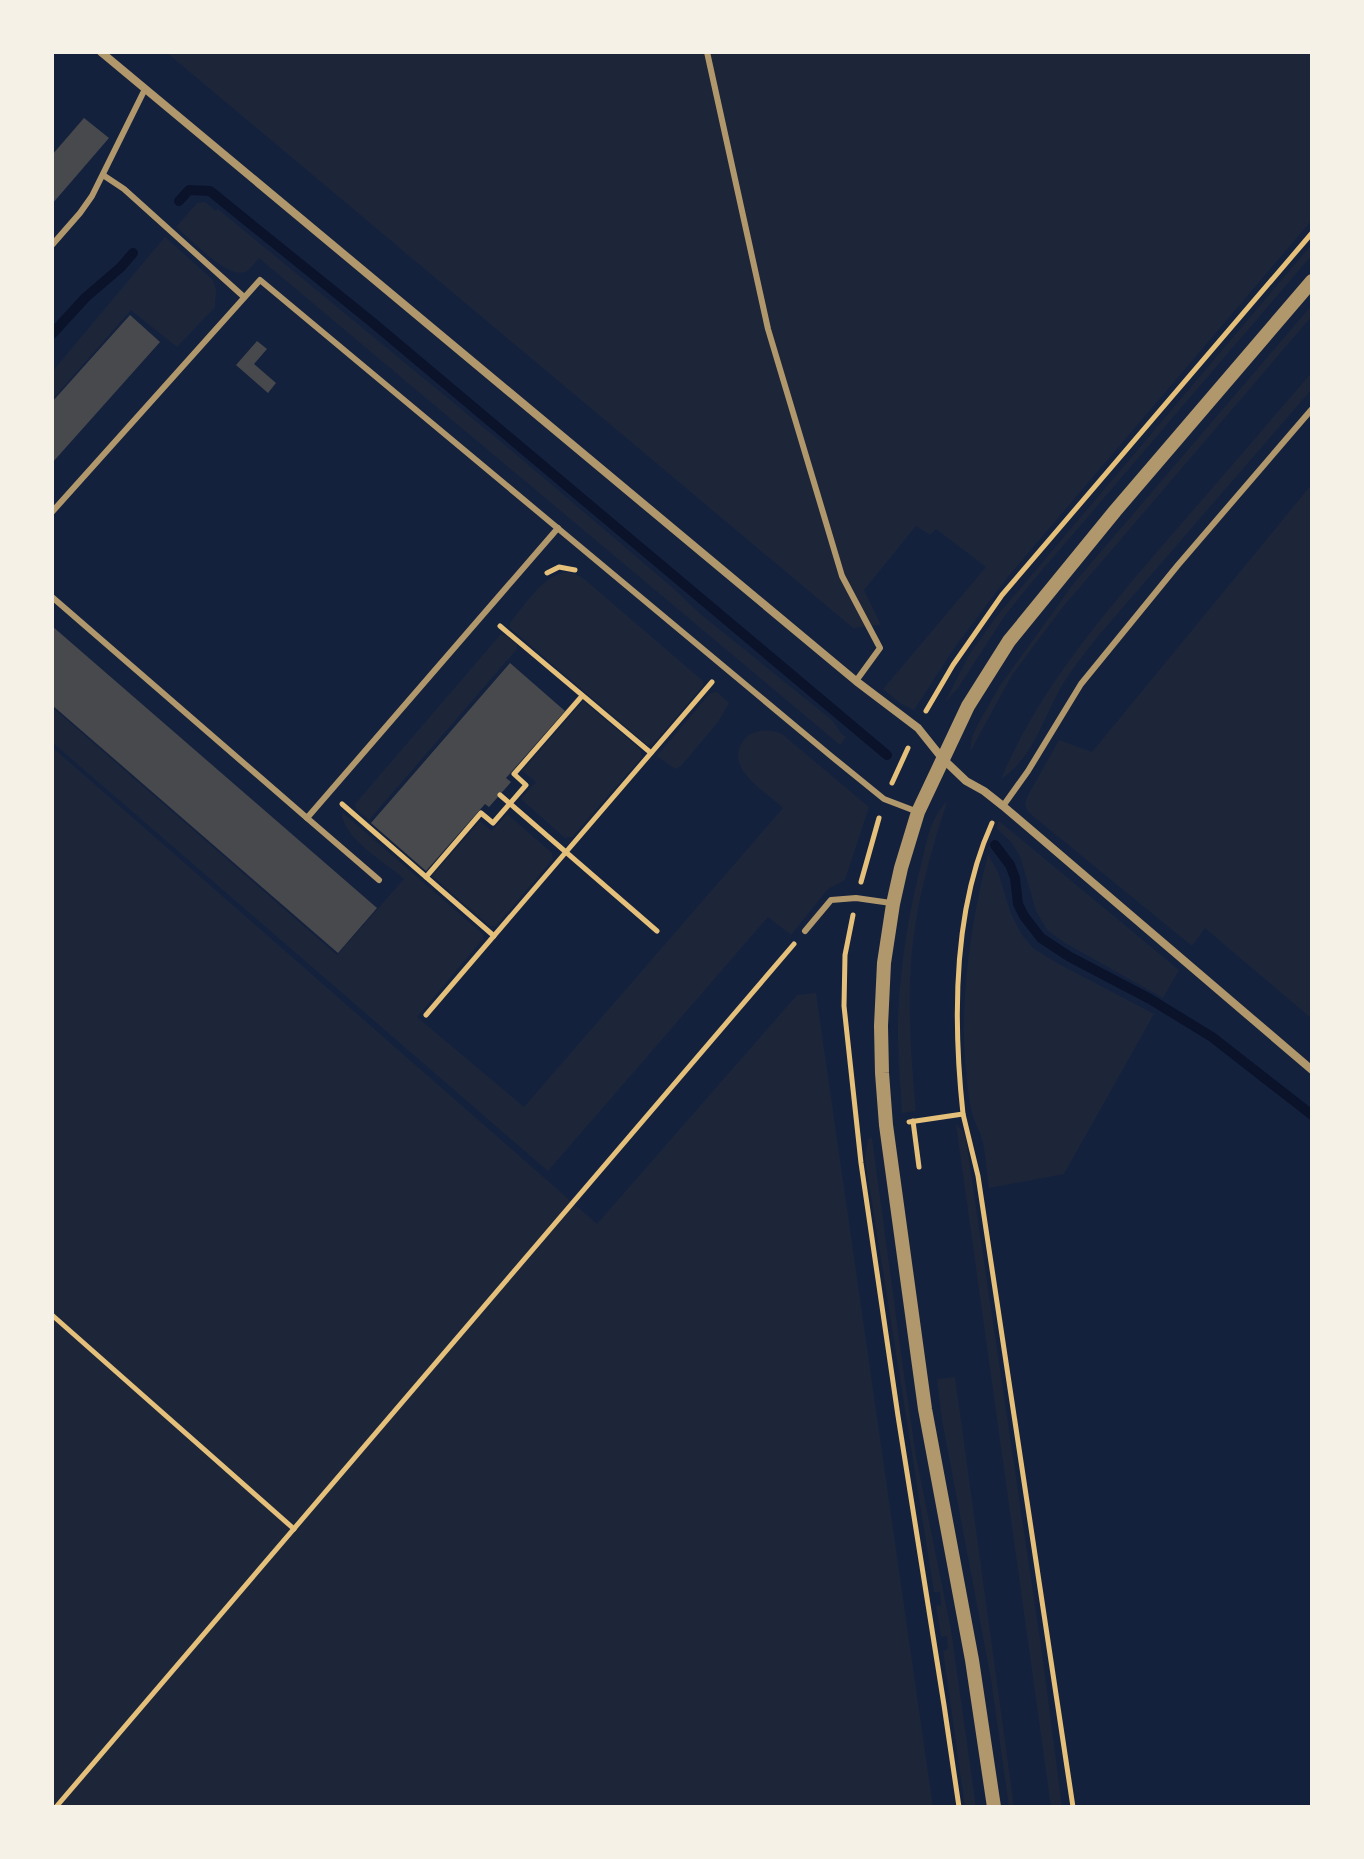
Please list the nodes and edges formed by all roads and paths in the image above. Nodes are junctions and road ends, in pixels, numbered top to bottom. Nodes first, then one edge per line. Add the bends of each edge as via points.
1 (101, 52) edge
2 (707, 52) edge
3 (145, 89) junction
4 (103, 175) junction
5 (1312, 233) edge
6 (52, 245) edge
7 (1312, 281) edge
8 (244, 297) junction
9 (1312, 409) edge
10 (52, 512) edge
11 (558, 528) junction
12 (582, 573) dead end
13 (540, 580) dead end
14 (52, 597) edge
15 (500, 626) dead end
16 (701, 672) dead end
17 (856, 681) junction
18 (582, 696) junction
19 (927, 710) dead end
20 (651, 753) junction
21 (942, 758) junction
22 (329, 793) junction
23 (500, 795) dead end
24 (509, 804) junction
25 (1003, 806) junction
26 (918, 812) junction
27 (307, 818) junction
28 (566, 852) junction
29 (426, 877) junction
30 (379, 880) dead end
31 (893, 904) junction
32 (657, 931) dead end
33 (805, 931) joint
34 (494, 936) junction
35 (426, 1015) dead end
36 (1312, 1070) edge
37 (963, 1114) junction
38 (886, 1125) junction
39 (857, 1129) dead end
40 (861, 1163) dead end
41 (52, 1315) edge
42 (294, 1529) junction
43 (56, 1807) edge
44 (959, 1807) edge
45 (994, 1807) edge
46 (1073, 1807) edge

1 - 3 street
2 - 17 lane via 768,329 842,576 880,648
3 - 4 lane
3 - 17 street
4 - 6 lane
4 - 8 lane
5 - 19 path via 1002,595
7 - 21 street via 1009,641
8 - 10 lane
8 - 11 lane via 260,280
9 - 25 lane via 1081,684
11 - 22 lane
11 - 26 lane via 884,799
12 - 13 path via 559,567
14 - 27 lane
15 - 18 path
16 - 20 path via 713,682
17 - 21 street via 918,728
18 - 20 path
18 - 24 path via 514,774 526,785
20 - 28 path
21 - 25 street
21 - 26 street
22 - 27 lane
22 - 29 path
23 - 24 path
24 - 28 path
24 - 29 path via 493,823 481,813
25 - 36 street
25 - 37 path via 982,850 963,933 957,1038
26 - 31 street
27 - 30 lane
28 - 32 path
28 - 34 path
29 - 34 path
31 - 33 lane via 831,900
31 - 38 street via 881,1026
33 - 42 path
34 - 35 path
37 - 38 path
37 - 46 path via 978,1176
38 - 39 path
38 - 45 street via 925,1409
40 - 44 path
41 - 42 path
42 - 43 path

